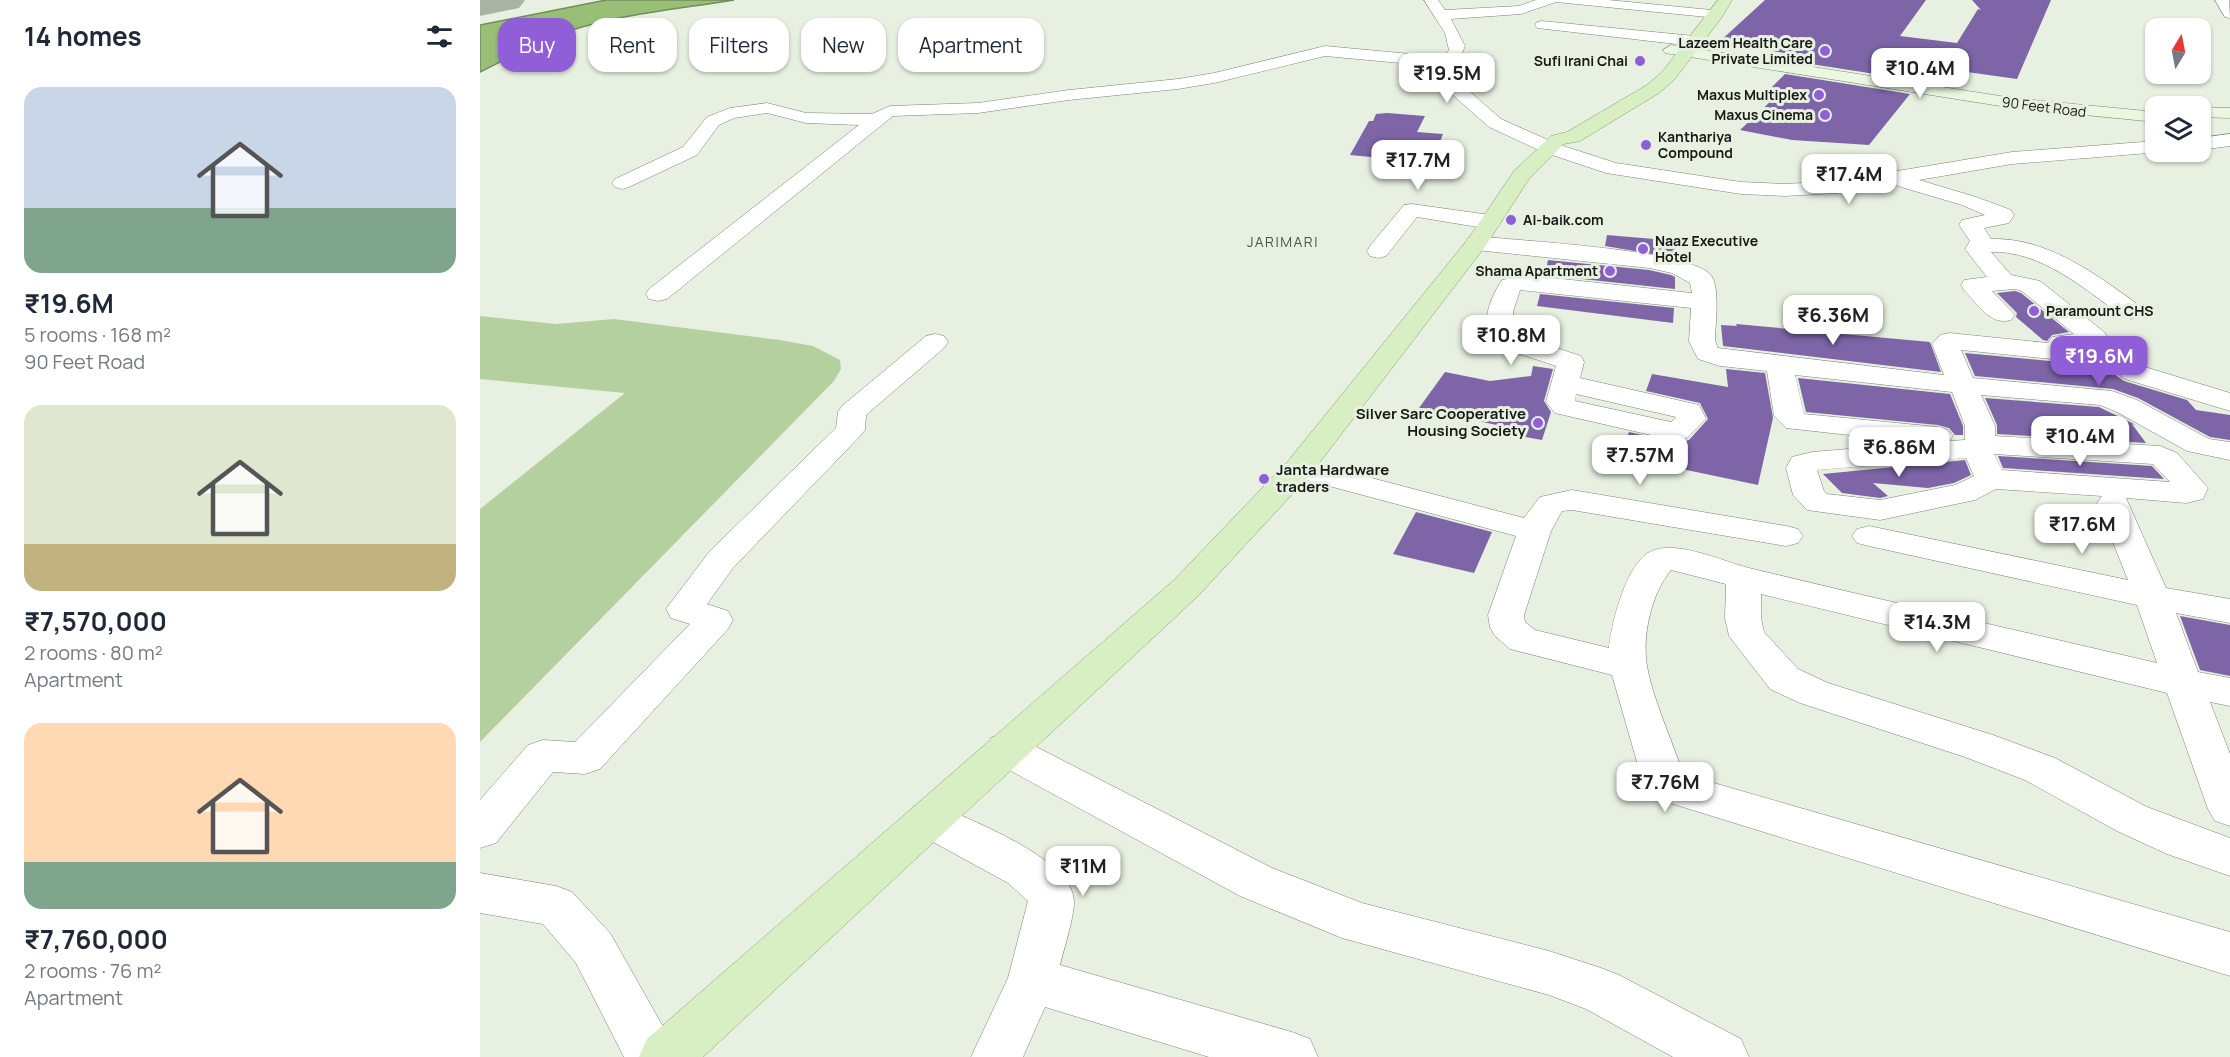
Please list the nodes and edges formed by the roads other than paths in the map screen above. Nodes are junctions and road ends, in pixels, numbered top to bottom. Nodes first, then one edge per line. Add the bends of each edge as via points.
1 (1431, 0) edge
2 (1551, 0) edge
3 (1561, 0) edge
4 (1725, 0) edge
5 (2222, 0) edge
6 (1701, 6) edge
7 (1717, 14) junction
8 (2230, 14) edge
9 (1441, 15) junction
10 (1542, 25) dead end
11 (1682, 46) junction
12 (1446, 62) junction
13 (2145, 108) edge
14 (2211, 112) edge
15 (2230, 113) edge
16 (2145, 116) edge
17 (876, 120) junction
18 (2211, 120) edge
19 (2230, 121) edge
20 (2230, 140) edge
21 (2211, 143) edge
22 (1554, 144) junction
23 (2145, 148) edge
24 (1891, 178) junction
25 (622, 183) dead end
26 (1483, 232) junction
27 (1984, 245) junction
28 (1378, 251) dead end
29 (2004, 282) junction
30 (658, 294) dead end
31 (1704, 302) junction
32 (2131, 311) dead end
33 (2002, 315) dead end
34 (2023, 331) dead end
35 (935, 342) dead end
36 (1781, 373) junction
37 (1566, 383) dead end
38 (1961, 385) junction
39 (2230, 402) edge
40 (1971, 432) junction
41 (2230, 451) edge
42 (1299, 468) junction
43 (1991, 478) junction
44 (2113, 503) dead end
45 (1534, 531) junction
46 (1785, 536) dead end
47 (1869, 536) dead end
48 (1744, 578) junction
49 (2152, 597) junction
50 (2230, 611) edge
51 (1628, 666) junction
52 (2183, 683) junction
53 (2230, 692) edge
54 (1005, 749) junction
55 (2230, 809) edge
56 (928, 819) junction
57 (480, 830) edge
58 (2230, 856) edge
59 (480, 893) edge
60 (2230, 954) edge
61 (1032, 981) junction
62 (652, 1057) edge
63 (665, 1057) edge
64 (997, 1057) edge
65 (1292, 1057) edge
66 (1723, 1057) edge

1 - 9 street
2 - 9 street via 1521,10
3 - 6 street
4 - 7 main road
5 - 8 street
6 - 7 street
6 - 11 main road
7 - 11 main road
9 - 12 street via 1458,46
10 - 11 street
11 - 13 street, 90 Feet Road via 2044,100
11 - 16 street, 90 Feet Road via 2013,103
11 - 22 main road via 1668,76 1653,89 1573,137
12 - 17 street via 1325,51 1178,84 978,108 896,111
12 - 22 street via 1440,67 1444,78 1495,123
14 - 15 street
17 - 25 street via 806,118 767,108 730,112 713,121 684,155
17 - 30 street
18 - 19 street
20 - 21 street
22 - 24 street via 1589,162 1624,171 1757,189 1838,187
22 - 26 main road via 1521,175
23 - 24 street via 2012,158
24 - 27 street via 1997,212 2003,217 1970,225
26 - 28 street via 1412,210
26 - 31 street via 1679,267 1701,279
26 - 42 main road
27 - 29 street via 1976,249
27 - 32 street via 2017,246 2036,252
29 - 33 street via 1973,285
29 - 34 street via 2031,286 2096,338 2045,344
31 - 36 street via 1702,341 1707,353
31 - 37 street via 1525,282 1511,285 1498,324 1502,339 1571,362
35 - 57 street via 852,412 850,430 721,560 684,609 715,620 707,629 585,758 543,756
36 - 38 street
36 - 40 street via 1942,398
36 - 40 street via 1788,416 1796,422 1964,437
38 - 39 street via 1945,342 2104,356 2118,360 2135,374
38 - 40 street
38 - 41 street via 2111,399 2190,441
40 - 43 street
40 - 43 street via 1803,463 1809,495 1818,503 1880,510 1964,494
40 - 43 street via 2160,455 2192,492
42 - 45 street
42 - 54 main road via 1186,588
44 - 49 street
45 - 46 street via 1547,506 1555,500 1572,500
45 - 51 street via 1506,615 1508,627 1523,640
47 - 49 street
48 - 51 street via 1660,559 1639,596 1627,639
48 - 52 street
48 - 58 street via 1743,618 1747,636 1784,679 1814,693 2040,769 2132,819
49 - 50 street
49 - 52 street
51 - 60 street via 1660,769 1671,783 1688,792
52 - 53 street
52 - 55 street
54 - 56 main road
54 - 66 street via 1256,882 1359,922 1549,973 1601,992
56 - 61 street via 1024,868 1047,888 1051,901
56 - 63 main road
59 - 62 street via 556,906 593,948
61 - 64 street
61 - 65 street

